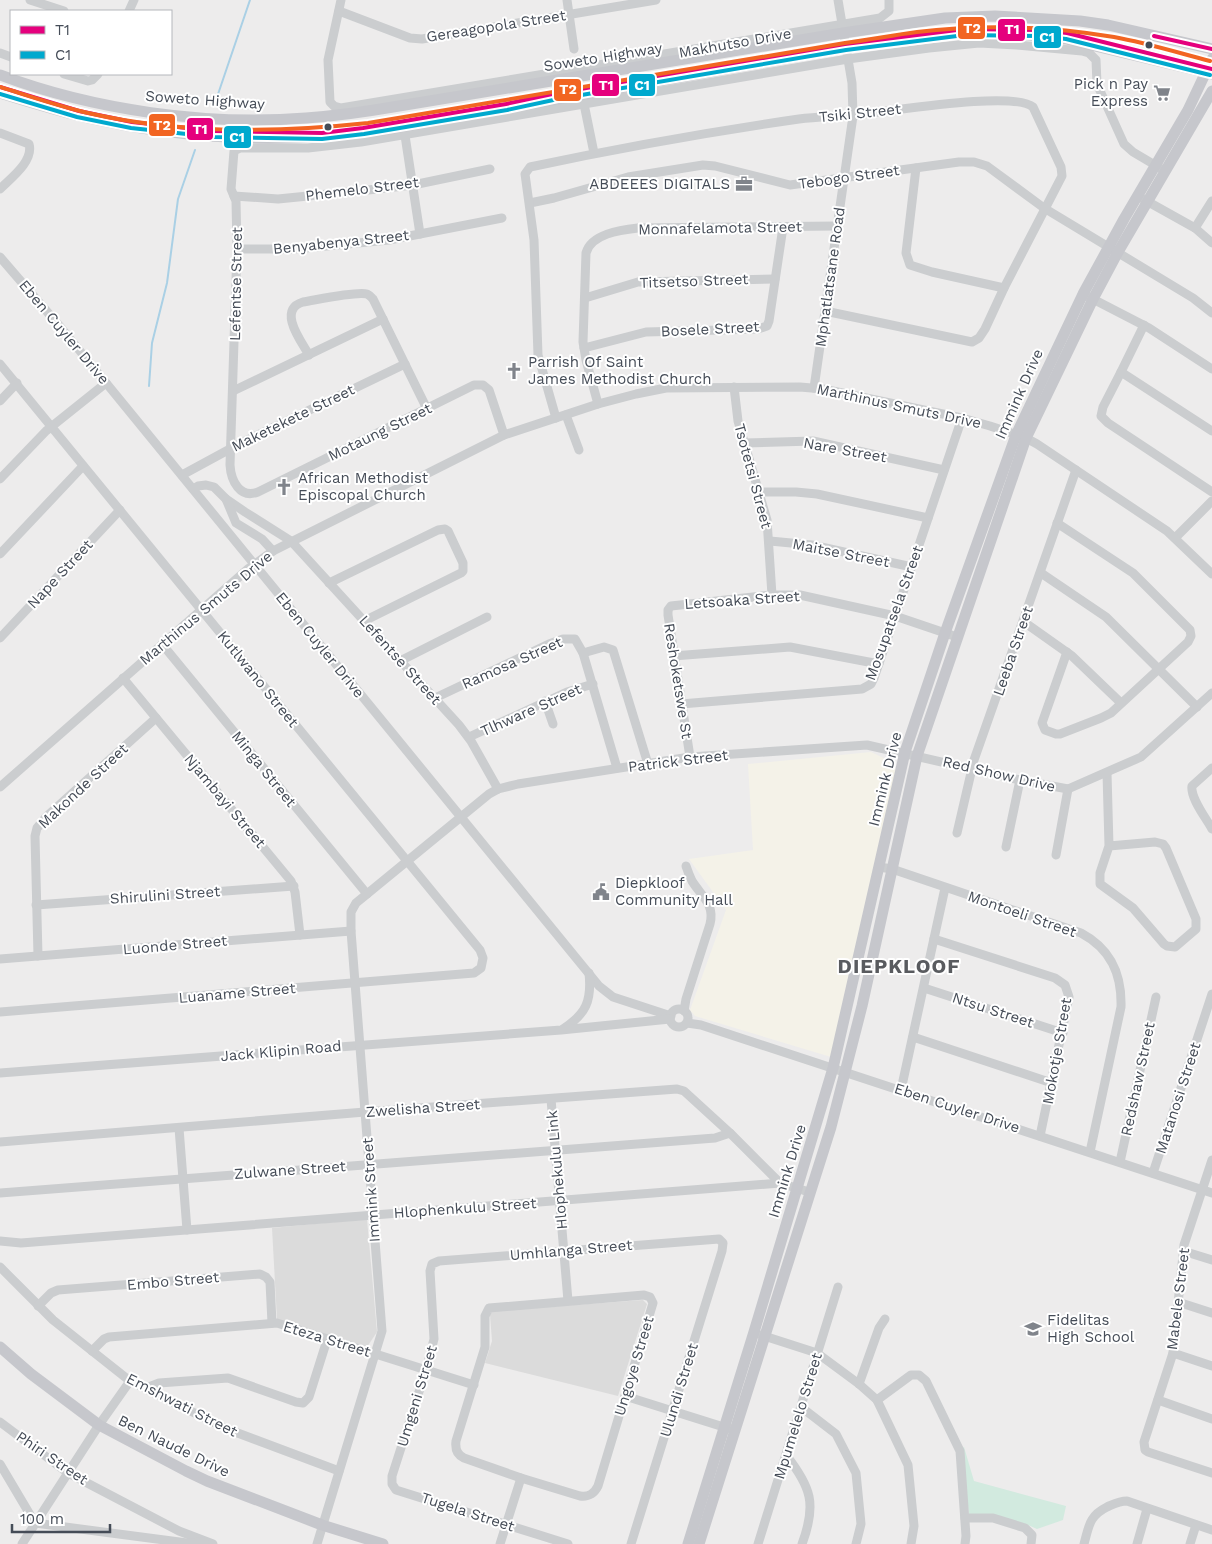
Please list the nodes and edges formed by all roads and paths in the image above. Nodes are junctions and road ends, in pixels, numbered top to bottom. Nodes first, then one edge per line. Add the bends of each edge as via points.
1 (30, 0) edge
2 (341, 0) edge
3 (567, 0) edge
4 (656, 0) edge
5 (838, 0) edge
6 (889, 0) edge
7 (59, 7) edge
8 (339, 11) junction
9 (569, 14) junction
10 (842, 29) junction
11 (574, 49) dead end
12 (1212, 49) edge
13 (847, 54) junction
14 (1212, 59) edge
15 (1209, 73) edge
16 (0, 75) edge
17 (67, 75) edge
18 (97, 75) edge
19 (1212, 90) edge
20 (0, 93) edge
21 (1208, 102) edge
22 (584, 104) junction
23 (853, 116) junction
24 (404, 130) junction
25 (0, 133) edge
26 (594, 153) junction
27 (916, 168) junction
28 (1160, 168) junction
29 (490, 169) dead end
30 (844, 178) junction
31 (413, 185) junction
32 (0, 189) edge
33 (234, 196) junction
34 (1142, 199) junction
35 (1212, 201) edge
36 (530, 203) junction
37 (1044, 208) junction
38 (502, 218) dead end
39 (838, 226) junction
40 (783, 227) junction
41 (1195, 228) junction
42 (420, 234) junction
43 (1212, 243) edge
44 (237, 249) junction
45 (1113, 250) junction
46 (0, 257) edge
47 (775, 279) junction
48 (1004, 288) junction
49 (1088, 297) junction
50 (584, 298) junction
51 (826, 311) junction
52 (1212, 313) edge
53 (382, 319) junction
54 (1144, 325) junction
55 (584, 348) junction
56 (309, 355) junction
57 (0, 364) edge
58 (405, 364) junction
59 (1212, 369) edge
60 (1121, 372) junction
61 (17, 383) junction
62 (106, 383) junction
63 (734, 387) junction
64 (814, 388) junction
65 (233, 392) junction
66 (0, 401) edge
67 (598, 404) junction
68 (427, 409) junction
69 (566, 415) junction
70 (556, 418) junction
71 (962, 418) junction
72 (52, 426) junction
73 (1212, 431) edge
74 (504, 435) junction
75 (1021, 437) junction
76 (744, 443) junction
77 (230, 448) junction
78 (579, 450) dead end
79 (83, 466) junction
80 (944, 470) junction
81 (1076, 470) junction
82 (182, 475) junction
83 (0, 480) edge
84 (193, 489) junction
85 (759, 492) junction
86 (1212, 492) edge
87 (226, 499) junction
88 (1212, 501) edge
89 (120, 510) junction
90 (928, 518) junction
91 (1057, 523) junction
92 (1175, 538) junction
93 (291, 541) junction
94 (770, 541) junction
95 (273, 551) junction
96 (0, 554) edge
97 (254, 564) junction
98 (912, 567) junction
99 (1041, 573) junction
100 (1212, 574) edge
101 (329, 583) junction
102 (772, 596) junction
103 (671, 606) joint
104 (201, 610) junction
105 (895, 616) junction
106 (486, 617) dead end
107 (364, 620) junction
108 (1024, 622) junction
109 (945, 632) junction
110 (957, 637) junction
111 (0, 638) edge
112 (162, 644) junction
113 (1067, 652) junction
114 (584, 653) junction
115 (674, 656) junction
116 (400, 661) junction
117 (879, 664) junction
118 (1159, 669) junction
119 (123, 678) junction
120 (593, 684) junction
121 (1212, 693) edge
122 (435, 698) junction
123 (545, 701) junction
124 (1121, 703) junction
125 (681, 704) junction
126 (1197, 706) junction
127 (156, 718) junction
128 (553, 724) dead end
129 (469, 737) junction
130 (905, 752) junction
131 (917, 756) junction
132 (690, 757) junction
133 (648, 764) junction
134 (617, 768) junction
135 (972, 768) junction
136 (1212, 768) edge
137 (1107, 773) junction
138 (1020, 780) junction
139 (0, 787) edge
140 (498, 789) junction
141 (1068, 789) junction
142 (461, 817) junction
143 (1212, 829) edge
144 (957, 834) dead end
145 (1109, 846) junction
146 (1006, 847) dead end
147 (1056, 855) dead end
148 (407, 862) junction
149 (686, 866) dead end
150 (879, 866) junction
151 (892, 869) junction
152 (294, 886) junction
153 (945, 888) junction
154 (367, 894) junction
155 (36, 905) junction
156 (350, 931) junction
157 (300, 935) junction
158 (934, 939) junction
159 (38, 956) junction
160 (0, 959) edge
161 (474, 973) joint
162 (589, 973) junction
163 (356, 983) junction
164 (924, 988) junction
165 (1212, 994) edge
166 (1156, 996) dead end
167 (0, 1012) edge
168 (678, 1016) junction
169 (561, 1030) junction
170 (1063, 1033) junction
171 (913, 1037) junction
172 (360, 1045) junction
173 (833, 1068) junction
174 (846, 1072) junction
175 (0, 1073) edge
176 (1052, 1083) junction
177 (901, 1090) junction
178 (551, 1099) junction
179 (365, 1112) junction
180 (179, 1128) junction
181 (730, 1133) junction
182 (1040, 1136) junction
183 (0, 1142) edge
184 (555, 1150) junction
185 (1090, 1152) junction
186 (1212, 1160) edge
187 (1120, 1162) junction
188 (369, 1164) junction
189 (1153, 1173) junction
190 (183, 1178) junction
191 (780, 1183) junction
192 (797, 1189) junction
193 (1201, 1190) junction
194 (809, 1192) junction
195 (0, 1193) edge
196 (1212, 1193) edge
197 (560, 1200) junction
198 (373, 1215) junction
199 (187, 1230) junction
200 (718, 1239) joint
201 (0, 1242) edge
202 (564, 1251) junction
203 (1183, 1251) junction
204 (1212, 1260) edge
205 (0, 1267) edge
206 (430, 1271) joint
207 (838, 1288) dead end
208 (568, 1301) junction
209 (1178, 1302) junction
210 (38, 1306) junction
211 (1212, 1313) edge
212 (885, 1319) dead end
213 (272, 1323) junction
214 (759, 1334) junction
215 (327, 1340) junction
216 (0, 1347) edge
217 (92, 1351) junction
218 (817, 1353) junction
219 (1173, 1353) junction
220 (375, 1354) junction
221 (1212, 1366) edge
222 (426, 1370) junction
223 (130, 1380) junction
224 (859, 1384) junction
225 (474, 1385) junction
226 (146, 1388) junction
227 (625, 1396) junction
228 (876, 1400) junction
229 (1158, 1400) junction
230 (801, 1406) junction
231 (672, 1411) junction
232 (1212, 1419) edge
233 (0, 1422) edge
234 (99, 1425) junction
235 (729, 1429) junction
236 (786, 1455) junction
237 (0, 1464) edge
238 (339, 1471) junction
239 (68, 1473) junction
240 (1212, 1473) edge
241 (521, 1478) junction
242 (396, 1490) joint
243 (1147, 1508) junction
244 (965, 1518) junction
245 (35, 1523) junction
246 (322, 1525) junction
247 (506, 1525) junction
248 (1196, 1525) junction
249 (1212, 1530) edge
250 (210, 1543) edge
251 (760, 1543) edge
252 (22, 1544) edge
253 (316, 1544) edge
254 (383, 1544) edge
255 (500, 1544) edge
256 (568, 1544) edge
257 (631, 1544) edge
258 (688, 1544) edge
259 (699, 1544) edge
260 (802, 1544) edge
261 (856, 1544) edge
262 (911, 1544) edge
263 (965, 1544) edge
264 (1031, 1544) edge
265 (1084, 1544) edge
266 (1137, 1544) edge
267 (1190, 1544) edge

1 - 7 street
2 - 8 street
3 - 9 street
4 - 9 street, Gereagopola Street
5 - 10 street, Mphatlatsane Road
6 - 10 street, Makhutso Drive via 889,11 884,16
8 - 9 street, Gereagopola Street via 410,38 422,39
8 - 10 street, Makhutso Drive via 328,64 329,98 332,104 341,108
9 - 11 street
10 - 12 main road, Soweto Highway via 976,16 1039,18 1108,25
10 - 13 street, Mphatlatsane Road
10 - 16 main road, Soweto Highway via 393,107 305,118 222,119 168,115 94,102
13 - 15 main road via 948,34 1021,34 1066,39
13 - 22 street
13 - 23 street, Mphatlatsane Road
13 - 24 main road
13 - 28 street via 979,43 1086,52 1096,60 1097,84 1124,144
14 - 15 main road, Immink Drive
15 - 28 main road, Immink Drive
17 - 18 street via 88,81
19 - 21 main road, Immink Drive
20 - 24 main road via 88,118 200,135 308,138
21 - 28 main road, Immink Drive
22 - 24 street
22 - 26 street
23 - 26 street, Tsiki Street via 801,119
23 - 30 street, Mphatlatsane Road
23 - 37 street, Tsiki Street via 984,101 1029,104 1035,110 1062,172
24 - 31 street
24 - 33 street, Lefentse Street via 361,142 317,147 240,148 234,151 231,189
25 - 32 street via 25,141 31,149 28,160
26 - 36 street, Tsiki Street via 530,167 525,174
27 - 30 street, Tebogo Street
27 - 37 street, Tebogo Street via 959,162 982,164
27 - 48 street via 906,253 910,265
28 - 34 main road, Immink Drive
29 - 31 street, Phemelo Street
30 - 36 street, Tebogo Street via 790,185 703,165 628,177
30 - 39 street, Mphatlatsane Road
31 - 33 street, Phemelo Street via 278,199
31 - 42 street
33 - 44 street, Lefentse Street
34 - 41 street
34 - 45 main road, Immink Drive
35 - 41 street
36 - 70 street, Tsiki Street via 538,356
37 - 45 street, Tebogo Street
37 - 48 street, Tsiki Street
38 - 42 street, Benyabenya Street
39 - 40 street, Monnafelamota Street
39 - 51 street, Mphatlatsane Road
40 - 47 street, Bosele Street
40 - 50 street, Monnafelamota Street via 638,228 600,237 588,246
41 - 43 street
42 - 44 street, Benyabenya Street via 344,245
44 - 65 street, Lefentse Street
45 - 49 main road, Immink Drive
45 - 52 street, Tebogo Street
46 - 62 street, Eben Cuyler Drive
47 - 50 street, Titsetso Street via 638,282
47 - 55 street, Bosele Street via 769,321 763,328 646,332
48 - 51 street, Tsiki Street via 985,329 972,342
49 - 54 street
49 - 75 main road, Immink Drive
50 - 55 street, Monnafelamota Street
51 - 64 street, Mphatlatsane Road
53 - 56 street
53 - 56 street via 374,299 366,294 298,303 292,311 291,320
53 - 58 street
54 - 59 street
54 - 60 street
55 - 67 street, Monnafelamota Street
56 - 65 street
57 - 61 street, Kutlwano Street
58 - 68 street
58 - 77 street, Maketekete Street
60 - 73 street
60 - 86 street via 1103,406 1104,419
61 - 66 street
61 - 72 street, Kutlwano Street
62 - 72 street
62 - 82 street, Eben Cuyler Drive
63 - 64 street, Marthinus Smuts Drive
63 - 67 street, Marthinus Smuts Drive via 666,388
63 - 76 street, Tsotetsi Street
64 - 71 street, Marthinus Smuts Drive
65 - 77 street, Lefentse Street
67 - 69 street, Marthinus Smuts Drive
68 - 74 street, Motaung Street via 471,387 483,385 489,390
68 - 77 street, Motaung Street via 252,494 243,493 233,480
69 - 70 street, Marthinus Smuts Drive
69 - 78 street
70 - 74 street, Marthinus Smuts Drive
71 - 75 street, Marthinus Smuts Drive
71 - 80 street, Mosupatsela Street
72 - 79 street, Kutlwano Street
72 - 83 street
74 - 93 street, Marthinus Smuts Drive
75 - 81 street, Marthinus Smuts Drive
75 - 109 main road, Immink Drive
75 - 110 main road, Immink Drive
76 - 80 street, Nare Street via 812,441
76 - 85 street, Tsotetsi Street
77 - 82 street, Maketekete Street
79 - 89 street, Kutlwano Street
79 - 96 street
80 - 90 street, Mosupatsela Street
81 - 91 street, Leeba Street
81 - 92 street, Marthinus Smuts Drive
82 - 84 street, Eben Cuyler Drive
84 - 87 street, Lefentse Street via 206,485 214,487
84 - 97 street, Eben Cuyler Drive
85 - 90 street via 817,494
85 - 94 street, Tsotetsi Street
87 - 93 street, Lefentse Street
87 - 95 street via 236,522 262,539
88 - 92 street
89 - 104 street, Kutlwano Street
89 - 111 street, Nape Street
90 - 98 street, Mosupatsela Street
91 - 99 street, Leeba Street
91 - 118 street via 1133,573 1190,630 1188,642
92 - 100 street, Marthinus Smuts Drive
93 - 95 street, Marthinus Smuts Drive
93 - 101 street, Lefentse Street
94 - 98 street, Maitse Street via 807,544
94 - 102 street, Tsotetsi Street
95 - 97 street, Marthinus Smuts Drive
97 - 104 street, Marthinus Smuts Drive
97 - 142 street, Eben Cuyler Drive
98 - 105 street, Mosupatsela Street
99 - 108 street, Leeba Street
99 - 118 street via 1106,617
101 - 107 street, Lefentse Street
101 - 107 street via 445,529 464,563 463,570
102 - 103 street, Letsoaka Street
102 - 105 street, Letsoaka Street via 807,596
103 - 115 street, Reshoketswe St via 668,612
104 - 112 street, Marthinus Smuts Drive
104 - 148 street, Kutlwano Street
105 - 109 street, Letsoaka Street
105 - 117 street, Mosupatsela Street
106 - 116 street
107 - 116 street, Lefentse Street
108 - 113 street
108 - 135 street, Leeba Street
109 - 110 street, Letsoaka Street
109 - 130 main road, Immink Drive
110 - 131 main road, Immink Drive
112 - 119 street, Marthinus Smuts Drive
112 - 154 street, Minga Street
113 - 124 street
113 - 124 street via 1042,723 1045,730 1060,734 1107,716
114 - 120 street
114 - 122 street, Ramosa Street via 575,639 563,639
114 - 133 street via 604,647 612,650
115 - 117 street via 790,647
115 - 125 street, Reshoketswe St
116 - 122 street, Lefentse Street
117 - 125 street, Mosupatsela Street via 871,684 862,689
118 - 124 street
118 - 126 street
119 - 127 street, Njambayi Street
119 - 139 street, Marthinus Smuts Drive
120 - 123 street, Tlhware Street
120 - 134 street
121 - 126 street, Red Show Drive
122 - 129 street, Lefentse Street
123 - 128 street
123 - 129 street, Tlhware Street
125 - 132 street, Reshoketswe St
126 - 137 street, Red Show Drive via 1141,757
127 - 152 street, Njambayi Street
127 - 155 street, Makonde Street via 46,816 37,828
129 - 140 street, Lefentse Street
130 - 131 street, Red Show Drive
130 - 132 street, Patrick Street via 867,745
130 - 150 main road, Immink Drive
131 - 135 street, Red Show Drive
131 - 151 main road, Immink Drive
132 - 133 street, Patrick Street
133 - 134 street, Patrick Street
134 - 140 street, Patrick Street
135 - 138 street, Red Show Drive
135 - 144 street, Leeba Street
136 - 143 street via 1191,789
137 - 141 street, Red Show Drive
137 - 145 street
138 - 141 street, Red Show Drive
138 - 146 street
140 - 142 street, Patrick Street
141 - 147 street
142 - 148 street, Immink Street
142 - 162 street, Eben Cuyler Drive
145 - 145 street via 1100,873 1100,884 1134,908 1164,944 1175,947 1196,929 1197,924 1166,848 1155,842
148 - 154 street, Immink Street
148 - 161 street, Kutlwano Street via 482,953 481,968
149 - 168 street via 691,880 712,912
150 - 151 street, Montoeli Street
150 - 173 main road, Immink Drive
151 - 153 street, Montoeli Street
151 - 174 main road, Immink Drive
152 - 155 street, Shirulini Street
152 - 157 street
153 - 158 street
153 - 185 street, Montoeli Street via 1080,933 1098,944 1115,967 1121,982 1121,1007
154 - 156 street, Immink Street via 352,909
155 - 159 street, Makonde Street
156 - 157 street, Luonde Street
156 - 163 street, Immink Street
157 - 159 street, Luonde Street
158 - 164 street
158 - 170 street, Mokotje Street via 1062,982 1069,997
159 - 160 street, Luonde Street
161 - 163 street, Luaname Street
162 - 168 street, Eben Cuyler Drive via 608,994
162 - 169 street via 587,1005 577,1019
163 - 167 street, Luaname Street
163 - 172 street, Immink Street
164 - 170 street, Ntsu Street
164 - 171 street
165 - 189 street, Matanosi Street
166 - 187 street, Redshaw Street
168 - 169 street via 653,1022
168 - 173 street, Eben Cuyler Drive
169 - 172 street, Jack Klipin Road
170 - 176 street, Mokotje Street
171 - 176 street
171 - 177 street
172 - 175 street, Jack Klipin Road
172 - 179 street, Immink Street
173 - 174 street, Eben Cuyler Drive
173 - 192 main road, Immink Drive
174 - 177 street, Eben Cuyler Drive
174 - 194 main road, Immink Drive
176 - 182 street, Mokotje Street
177 - 182 street, Eben Cuyler Drive
178 - 179 street, Zwelisha Street
178 - 181 street, Zwelisha Street via 682,1090
178 - 184 street, Hlophekulu Link
179 - 180 street, Zwelisha Street
179 - 188 street, Immink Street
180 - 183 street, Zwelisha Street
180 - 190 street
181 - 184 street, Zulwane Street via 715,1138
181 - 191 street, Zwelisha Street
182 - 185 street, Eben Cuyler Drive
184 - 188 street, Zulwane Street
184 - 197 street, Hlophekulu Link
185 - 187 street, Eben Cuyler Drive
186 - 193 street, Mabele Street
187 - 189 street, Eben Cuyler Drive
188 - 190 street, Zulwane Street
188 - 198 street, Immink Street
189 - 193 street, Eben Cuyler Drive
190 - 195 street, Zulwane Street
190 - 199 street
191 - 192 street, Zwelisha Street
191 - 197 street, Hlophenkulu Street
192 - 194 street, Zwelisha Street
192 - 214 main road, Immink Drive
193 - 196 street, Eben Cuyler Drive
193 - 203 street, Mabele Street
194 - 214 main road, Immink Drive
197 - 198 street, Hlophenkulu Street
197 - 202 street, Hlophekulu Link
198 - 199 street, Hlophenkulu Street
198 - 220 street, Immink Street via 382,1329
199 - 201 street, Hlophenkulu Street
200 - 202 street, Umhlanga Street
200 - 231 street, Ulundi Street via 722,1242 722,1251
202 - 206 street, Umhlanga Street via 439,1261 434,1262
202 - 208 street, Hlophekulu Link
203 - 204 street
203 - 209 street, Mabele Street
205 - 210 street, Emshwati Street
206 - 222 street, Umgeni Street via 434,1336
207 - 218 street, Mpumelelo Street
208 - 225 street, Ungoye Street via 487,1310 486,1344
208 - 227 street, Ungoye Street via 644,1295 652,1298
209 - 211 street
209 - 219 street, Mabele Street
210 - 213 street, Embo Street via 58,1290 260,1274 270,1282
210 - 217 street, Emshwati Street
212 - 224 street
213 - 215 street, Eteza Street
213 - 217 street, Eteza Street via 109,1337
214 - 218 street
214 - 235 main road, Immink Drive
215 - 220 street, Eteza Street
215 - 226 street via 309,1397 303,1403 228,1378
216 - 234 main road, Ben Naude Drive
217 - 223 street, Emshwati Street
218 - 224 street
218 - 230 street, Mpumelelo Street
219 - 221 street
219 - 229 street, Mabele Street
220 - 222 street, Eteza Street
220 - 238 street, Immink Street
222 - 225 street, Eteza Street
222 - 242 street, Umgeni Street via 392,1476
223 - 226 street, Emshwati Street
223 - 234 street
224 - 228 street
225 - 241 street, Ungoye Street via 456,1441 457,1452 462,1457
226 - 238 street, Emshwati Street via 227,1429
227 - 231 street
227 - 241 street, Ungoye Street via 594,1493 580,1496
228 - 244 street via 911,1375 924,1379 960,1451
228 - 262 street via 908,1465 914,1526
229 - 232 street
229 - 240 street, Mabele Street via 1144,1439 1148,1452
230 - 236 street, Mpumelelo Street
230 - 261 street via 836,1434 856,1473 861,1524
231 - 235 street
231 - 257 street, Ulundi Street
233 - 239 street, Phiri Street
234 - 239 street
234 - 246 main road, Ben Naude Drive via 207,1481
235 - 258 main road, Immink Drive
235 - 259 main road, Immink Drive
236 - 251 street, Mpumelelo Street
236 - 260 street via 803,1478 809,1496 810,1521
237 - 245 street
238 - 246 street, Immink Street
239 - 245 street
239 - 250 street, Phiri Street via 179,1532
241 - 247 street
242 - 247 street, Tugela Street
243 - 248 street
243 - 265 street via 1121,1501 1098,1512 1090,1521
243 - 266 street
244 - 263 street
244 - 264 street via 993,1518 1025,1528 1032,1535
245 - 250 street via 187,1543
245 - 252 street
246 - 253 street, Immink Street
246 - 254 main road, Ben Naude Drive
247 - 255 street
247 - 256 street, Tugela Street
248 - 249 street
248 - 267 street

